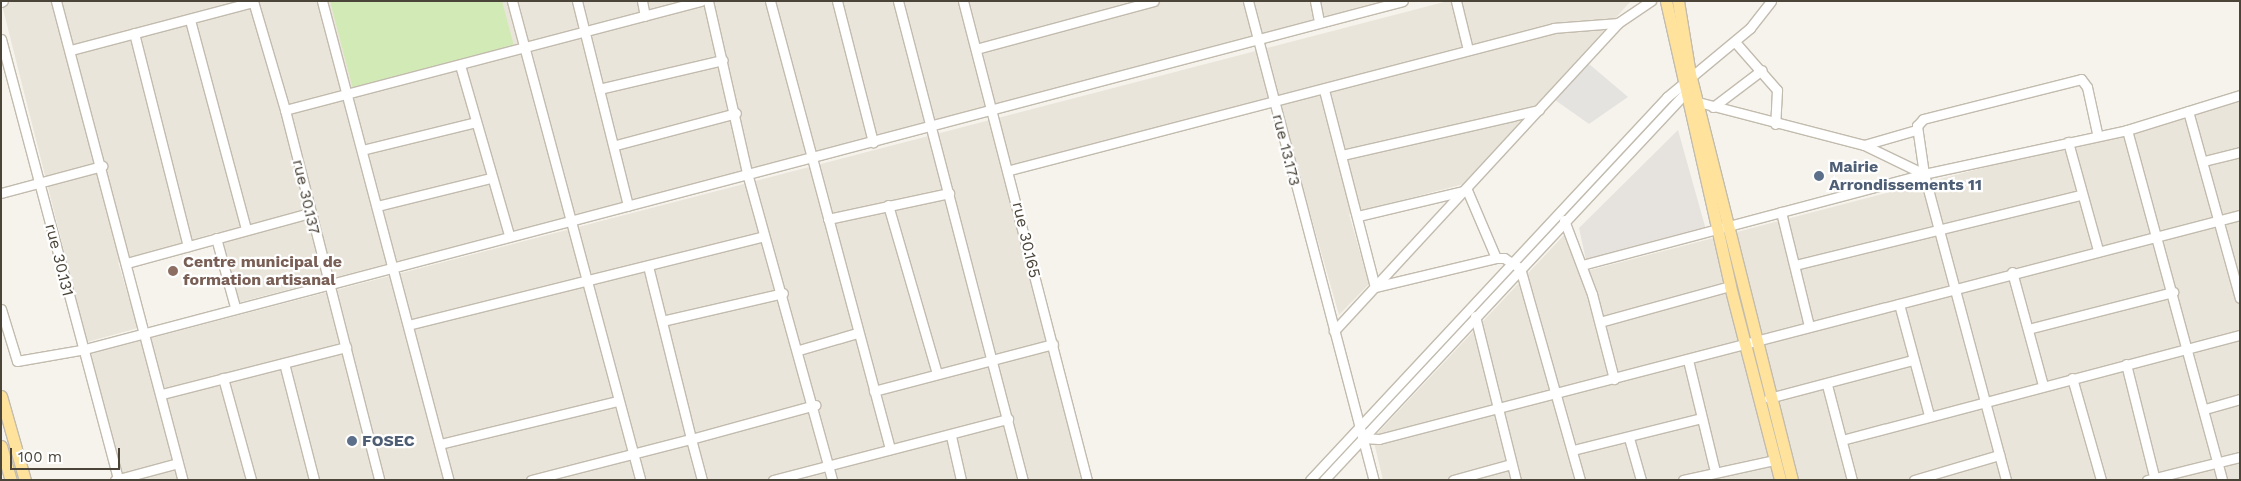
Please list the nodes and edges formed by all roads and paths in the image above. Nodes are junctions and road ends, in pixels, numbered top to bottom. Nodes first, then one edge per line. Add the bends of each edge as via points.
1 (56, 1) edge
2 (322, 1) edge
3 (512, 1) edge
4 (577, 1) edge
5 (642, 1) edge
6 (701, 1) edge
7 (708, 1) edge
8 (770, 1) edge
9 (837, 1) edge
10 (898, 1) edge
11 (963, 1) edge
12 (1154, 1) edge
13 (1248, 1) edge
14 (1315, 1) edge
15 (1403, 1) edge
16 (1456, 1) edge
17 (1651, 1) edge
18 (1666, 1) edge
19 (1678, 1) edge
20 (1772, 1) edge
21 (253, 2) edge
22 (645, 16) junction
23 (190, 20) junction
24 (1319, 21) junction
25 (1618, 23) junction
26 (585, 32) junction
27 (134, 33) junction
28 (1, 39) edge
29 (1258, 39) junction
30 (1735, 42) junction
31 (524, 48) junction
32 (976, 49) junction
33 (72, 50) junction
34 (1468, 50) junction
35 (723, 60) junction
36 (460, 65) junction
37 (1762, 70) junction
38 (1688, 83) junction
39 (599, 90) junction
40 (1324, 90) junction
41 (2240, 95) edge
42 (347, 96) junction
43 (1274, 102) junction
44 (1698, 102) junction
45 (1713, 106) junction
46 (285, 110) junction
47 (1540, 110) junction
48 (2188, 111) junction
49 (991, 112) junction
50 (736, 113) junction
51 (476, 122) junction
52 (1775, 124) junction
53 (932, 128) junction
54 (1916, 130) junction
55 (2127, 130) junction
56 (2097, 133) junction
57 (873, 142) junction
58 (2068, 142) junction
59 (616, 145) junction
60 (1864, 146) junction
61 (362, 150) junction
62 (2240, 152) edge
63 (1342, 155) junction
64 (811, 157) junction
65 (2204, 161) junction
66 (102, 166) junction
67 (1010, 170) junction
68 (747, 173) junction
69 (1924, 174) junction
70 (490, 178) junction
71 (39, 182) junction
72 (1467, 190) junction
73 (1, 193) edge
74 (949, 193) junction
75 (2081, 195) junction
76 (888, 205) junction
77 (377, 206) junction
78 (628, 206) junction
79 (1782, 212) junction
80 (310, 213) junction
81 (2240, 215) edge
82 (1358, 216) junction
83 (828, 219) junction
84 (569, 220) junction
85 (1564, 220) junction
86 (2218, 221) junction
87 (1723, 227) junction
88 (246, 229) junction
89 (1940, 232) junction
90 (2158, 234) junction
91 (509, 235) junction
92 (764, 236) junction
93 (216, 238) junction
94 (188, 246) junction
95 (2098, 250) junction
96 (1496, 258) junction
97 (127, 263) junction
98 (1516, 265) junction
99 (1582, 265) junction
100 (1795, 265) junction
101 (648, 266) junction
102 (393, 269) junction
103 (2012, 272) junction
104 (2238, 279) edge
105 (587, 281) junction
106 (1730, 286) junction
107 (1375, 287) junction
108 (328, 288) junction
109 (1957, 288) junction
110 (2173, 292) junction
111 (783, 293) junction
112 (2240, 298) edge
113 (1898, 304) junction
114 (235, 307) junction
115 (1, 309) edge
116 (1475, 316) junction
117 (662, 321) junction
118 (1600, 322) junction
119 (408, 325) junction
120 (1810, 326) junction
121 (2028, 329) junction
122 (1334, 330) junction
123 (146, 332) junction
124 (857, 333) junction
125 (2240, 335) edge
126 (1750, 342) junction
127 (1053, 344) junction
128 (346, 347) junction
129 (81, 350) junction
130 (799, 350) junction
131 (2188, 350) junction
132 (1688, 360) junction
133 (1913, 360) junction
134 (993, 361) junction
135 (284, 362) junction
136 (2126, 364) junction
137 (937, 374) junction
138 (223, 378) junction
139 (2072, 378) junction
140 (1614, 379) junction
141 (1827, 385) junction
142 (2043, 385) junction
143 (874, 391) junction
144 (162, 394) junction
145 (1556, 394) junction
146 (1, 396) edge
147 (1769, 398) junction
148 (2240, 399) edge
149 (1986, 400) junction
150 (618, 401) junction
151 (815, 406) junction
152 (1497, 408) junction
153 (2205, 409) junction
154 (1929, 415) junction
155 (1701, 418) junction
156 (1008, 419) junction
157 (6, 426) edge
158 (1359, 427) junction
159 (951, 436) junction
160 (1362, 438) junction
161 (1629, 438) junction
162 (691, 439) junction
163 (1842, 440) junction
164 (440, 444) junction
165 (1, 446) edge
166 (890, 449) junction
167 (1573, 450) junction
168 (633, 453) junction
169 (1999, 455) junction
170 (2240, 456) edge
171 (1775, 460) junction
172 (2218, 462) junction
173 (178, 463) junction
174 (829, 464) junction
175 (1511, 464) junction
176 (1715, 472) junction
177 (117, 479) edge
178 (2152, 479) edge
179 (11, 480) edge
180 (24, 480) edge
181 (183, 480) edge
182 (251, 480) edge
183 (314, 480) edge
184 (379, 480) edge
185 (449, 480) edge
186 (531, 480) edge
187 (640, 480) edge
188 (702, 480) edge
189 (773, 480) edge
190 (832, 480) edge
191 (961, 480) edge
192 (1023, 480) edge
193 (1087, 480) edge
194 (1310, 480) edge
195 (1324, 480) edge
196 (1374, 480) edge
197 (1453, 480) edge
198 (1516, 480) edge
199 (1580, 480) edge
200 (1641, 480) edge
201 (1683, 480) edge
202 (1780, 480) edge
203 (1792, 480) edge
204 (1852, 480) edge
205 (1914, 480) edge
206 (2006, 480) edge
207 (2101, 480) edge
208 (2222, 480) edge

1 - 33 street
2 - 42 street
3 - 31 street
4 - 26 street
5 - 22 street
6 - 22 street
7 - 35 street
8 - 64 street
9 - 57 street
10 - 53 street
11 - 32 street, rue 30.165
12 - 32 street
13 - 29 street, rue 13.173
14 - 24 street
15 - 24 street
16 - 34 street
17 - 25 street
18 - 38 main road
19 - 38 main road
20 - 30 street
21 - 23 street
21 - 46 street, rue 30.137
22 - 26 street
23 - 27 street
23 - 88 street
24 - 29 street
25 - 34 street via 1554,28
25 - 47 street
26 - 31 street
26 - 39 street
27 - 33 street
27 - 94 street
28 - 71 street, rue 30.131
29 - 43 street, rue 13.173
29 - 49 street
30 - 37 street
30 - 38 street
31 - 36 street
31 - 84 street
32 - 49 street, rue 30.165
33 - 66 street
34 - 40 street
35 - 39 street
35 - 50 street
36 - 42 street
36 - 51 street
37 - 45 street
37 - 52 street via 1777,90
38 - 44 main road
38 - 85 street
38 - 87 main road
38 - 98 street
39 - 59 street
40 - 43 street
40 - 63 street
41 - 48 street
42 - 46 street
42 - 61 street
43 - 67 street
43 - 122 street, rue 13.173
44 - 45 street
44 - 87 main road
45 - 52 street
46 - 80 street, rue 30.137
47 - 63 street
47 - 72 street
48 - 55 street
48 - 65 street
49 - 53 street
49 - 67 street, rue 30.165
50 - 59 street
50 - 68 street
51 - 61 street
51 - 70 street
52 - 60 street
53 - 57 street
53 - 74 street
54 - 56 street via 1923,119 2081,79 2087,87
54 - 60 street
54 - 69 street
55 - 56 street
55 - 90 street
56 - 58 street
57 - 64 street
58 - 69 street
58 - 75 street
59 - 78 street
60 - 69 street
61 - 77 street
62 - 65 street
63 - 82 street
64 - 68 street
64 - 83 street
65 - 86 street
66 - 71 street
66 - 97 street
67 - 127 street, rue 30.165
68 - 78 street
68 - 92 street
69 - 79 street
69 - 89 street
70 - 77 street
70 - 91 street
71 - 73 street
71 - 129 street, rue 30.131
72 - 82 street
72 - 96 street
72 - 107 street
74 - 76 street
74 - 134 street
75 - 89 street
75 - 95 street
76 - 83 street
76 - 137 street
77 - 102 street
78 - 84 street
79 - 87 street
79 - 100 street
80 - 88 street
80 - 108 street, rue 30.137
81 - 86 street
82 - 107 street
83 - 124 street
84 - 91 street
84 - 105 street
85 - 98 street
85 - 99 street
86 - 90 street
86 - 104 street
87 - 99 street
87 - 106 main road
87 - 126 main road
88 - 93 street
89 - 100 street
89 - 109 street
90 - 95 street
90 - 110 street
91 - 102 street
92 - 101 street
92 - 111 street
93 - 94 street
93 - 114 street
94 - 97 street
95 - 103 street
96 - 98 street
96 - 107 street
97 - 123 street
98 - 116 street
98 - 145 street
98 - 158 street
99 - 118 street
100 - 120 street
101 - 105 street
101 - 117 street
102 - 108 street
102 - 119 street
103 - 109 street
103 - 121 street
104 - 112 street
105 - 119 street
105 - 150 street
106 - 118 street
106 - 126 main road
107 - 122 street
108 - 114 street
108 - 128 street, rue 30.137
109 - 113 street
109 - 149 street
110 - 121 street
110 - 131 street
111 - 117 street
111 - 130 street
113 - 120 street
113 - 133 street
114 - 123 street
115 - 129 street via 14,358 23,360
116 - 152 street
116 - 160 street
117 - 162 street
118 - 140 street
119 - 164 street
120 - 126 street
121 - 142 street
122 - 158 street, rue 13.173
123 - 129 street
123 - 144 street
124 - 130 street
124 - 143 street
125 - 131 street
126 - 132 street
126 - 147 main road
126 - 171 main road
127 - 134 street
127 - 193 street, rue 30.165
128 - 135 street
128 - 184 street, rue 30.137
129 - 177 street, rue 30.131
130 - 151 street
131 - 136 street
131 - 153 street
132 - 140 street
132 - 155 street
133 - 141 street
133 - 154 street
134 - 137 street
134 - 156 street
135 - 138 street
135 - 183 street
136 - 139 street
136 - 178 street
137 - 143 street
138 - 144 street
138 - 182 street
139 - 142 street
139 - 207 street
140 - 145 street
141 - 147 street
141 - 163 street
142 - 149 street
143 - 166 street
144 - 173 street
145 - 152 street
145 - 167 street
146 - 157 main road
147 - 203 main road
148 - 153 street
149 - 154 street
149 - 169 street
150 - 164 street
150 - 168 street
151 - 162 street
151 - 174 street
152 - 160 street via 1379,439
152 - 175 street
153 - 172 street
154 - 163 street
155 - 161 street
155 - 176 street
156 - 159 street
156 - 192 street
157 - 180 main road
158 - 160 street, rue 13.173
158 - 194 street
159 - 166 street
159 - 191 street
160 - 195 street
160 - 196 street, rue 13.173
161 - 167 street
161 - 200 street
162 - 168 street
162 - 188 street
163 - 204 street
164 - 185 street
165 - 179 main road
166 - 174 street
167 - 199 street
168 - 186 street
168 - 187 street
169 - 205 street
169 - 206 street
170 - 172 street
171 - 176 street
171 - 202 main road
172 - 178 street
172 - 208 street
173 - 177 street
173 - 181 street
174 - 189 street
174 - 190 street
175 - 197 street
175 - 198 street
176 - 201 street

